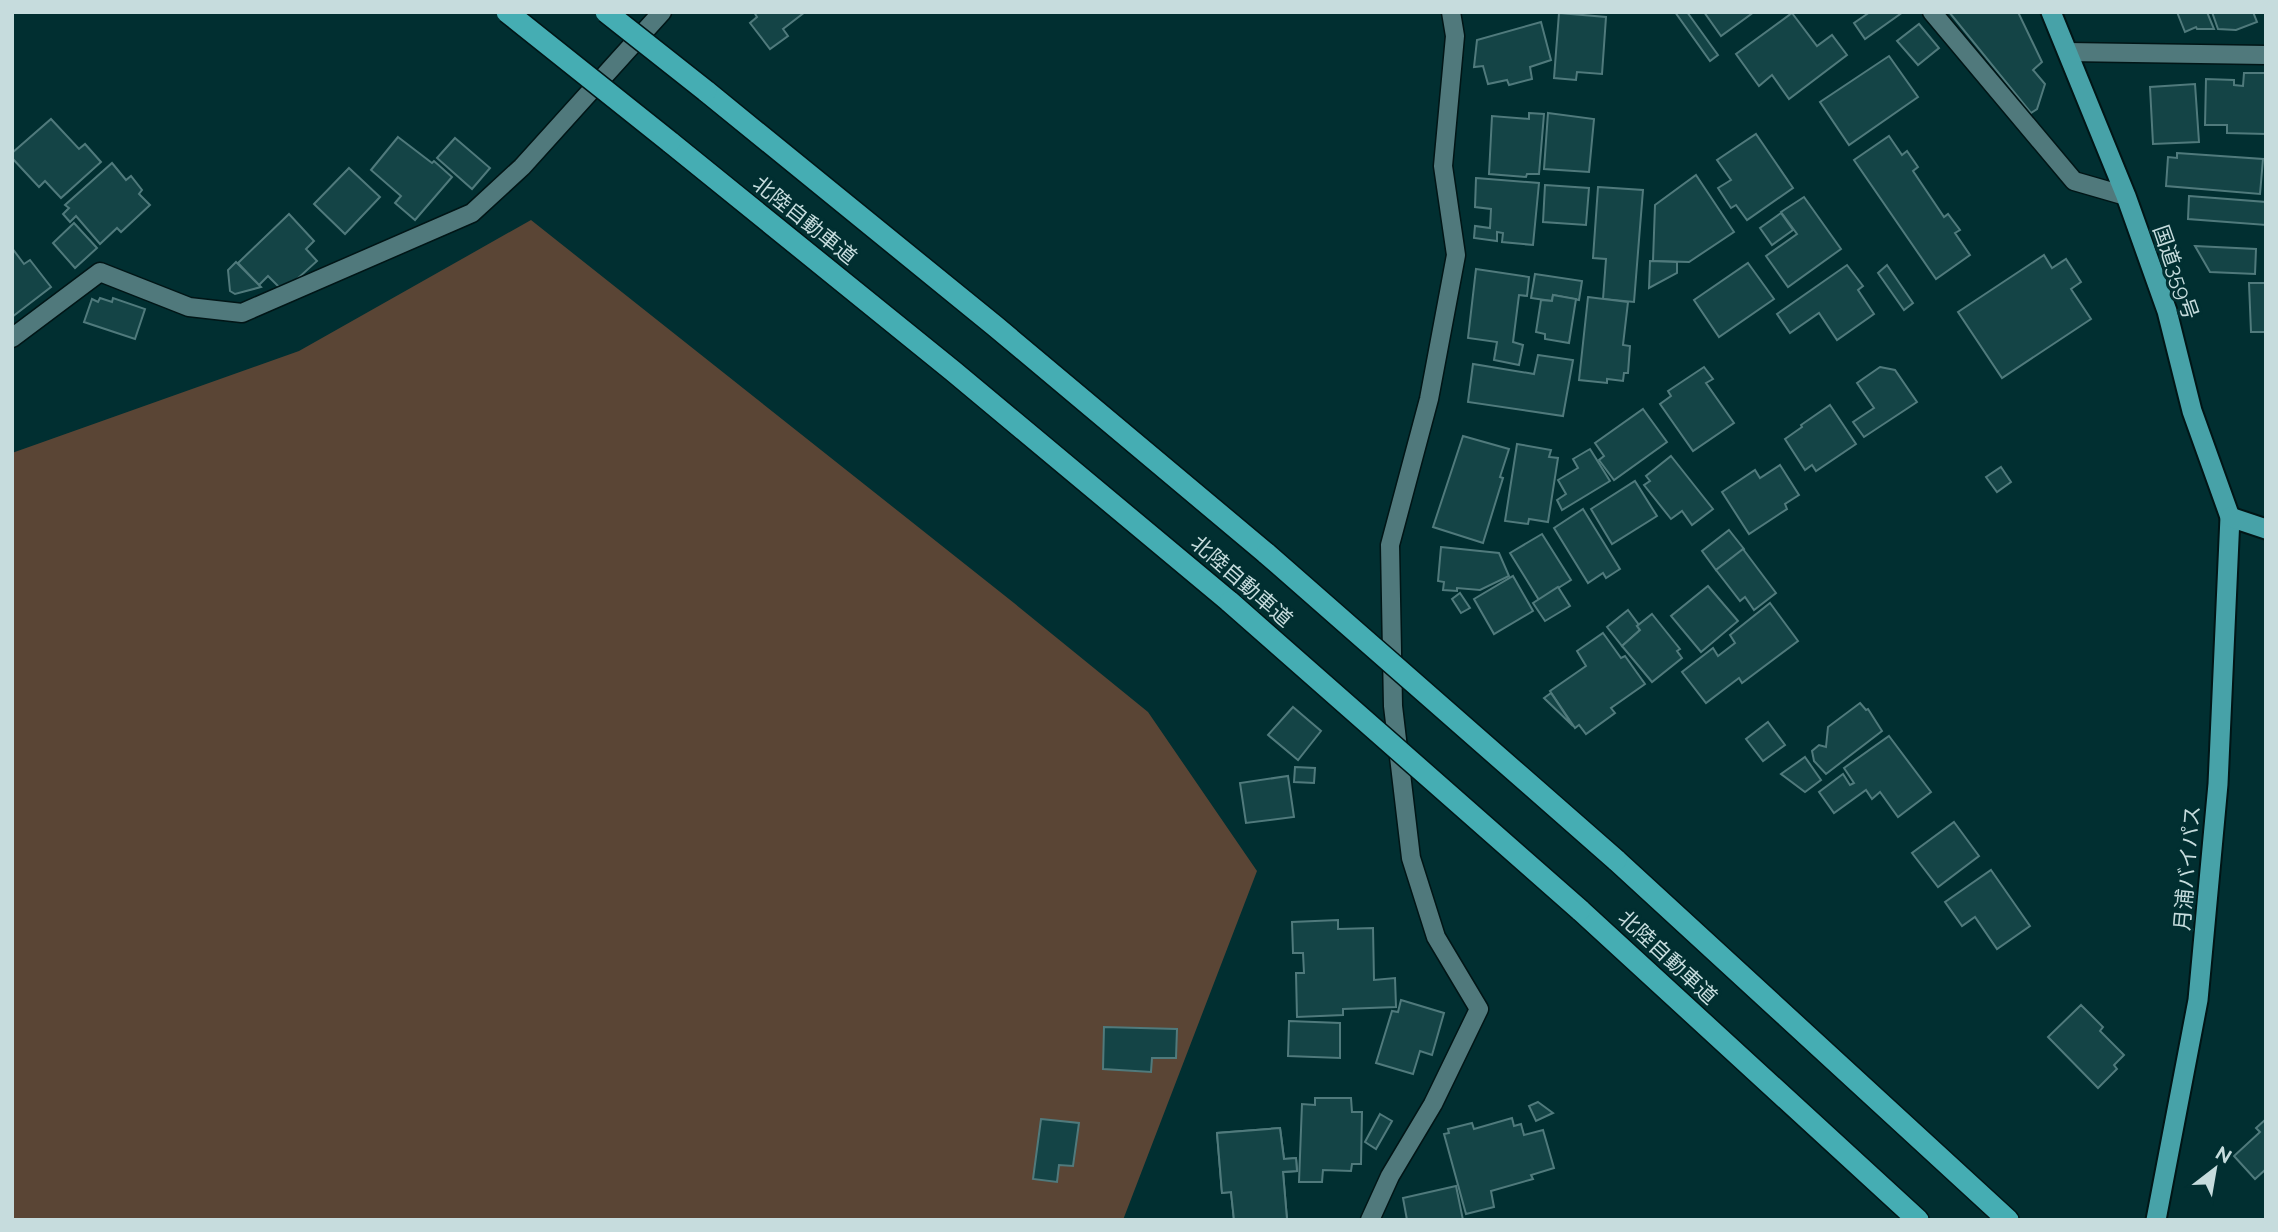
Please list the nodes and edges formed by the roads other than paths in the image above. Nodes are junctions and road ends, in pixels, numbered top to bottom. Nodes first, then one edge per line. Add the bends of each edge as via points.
1 (507, 12) edge
2 (606, 12) edge
3 (662, 12) edge
4 (1451, 12) edge
5 (1932, 12) edge
6 (2051, 12) edge
7 (2068, 52) junction
8 (2266, 54) edge
9 (2126, 196) junction
10 (12, 338) edge
11 (2230, 517) junction
12 (2266, 529) edge
13 (1370, 1220) edge
14 (1918, 1220) edge
15 (2008, 1220) edge
16 (2156, 1220) edge

1 - 14 highway, 北陸自動車道, bridge via 953,371 1230,602 1580,910
2 - 15 highway, 北陸自動車道, bridge via 995,326 1267,554 1616,860
3 - 10 street via 522,167 472,213 242,313 189,307 100,272
4 - 13 street via 1455,36 1443,166 1456,255 1429,399 1390,545 1393,706 1411,858 1436,937 1479,1009
5 - 9 street via 2074,181
6 - 7 highway, 国道359号
7 - 8 street
7 - 9 highway, 国道359号
9 - 11 highway, 国道359号 via 2167,311 2192,411
11 - 12 highway
11 - 16 highway, 月浦バイパス via 2218,784 2198,1000

